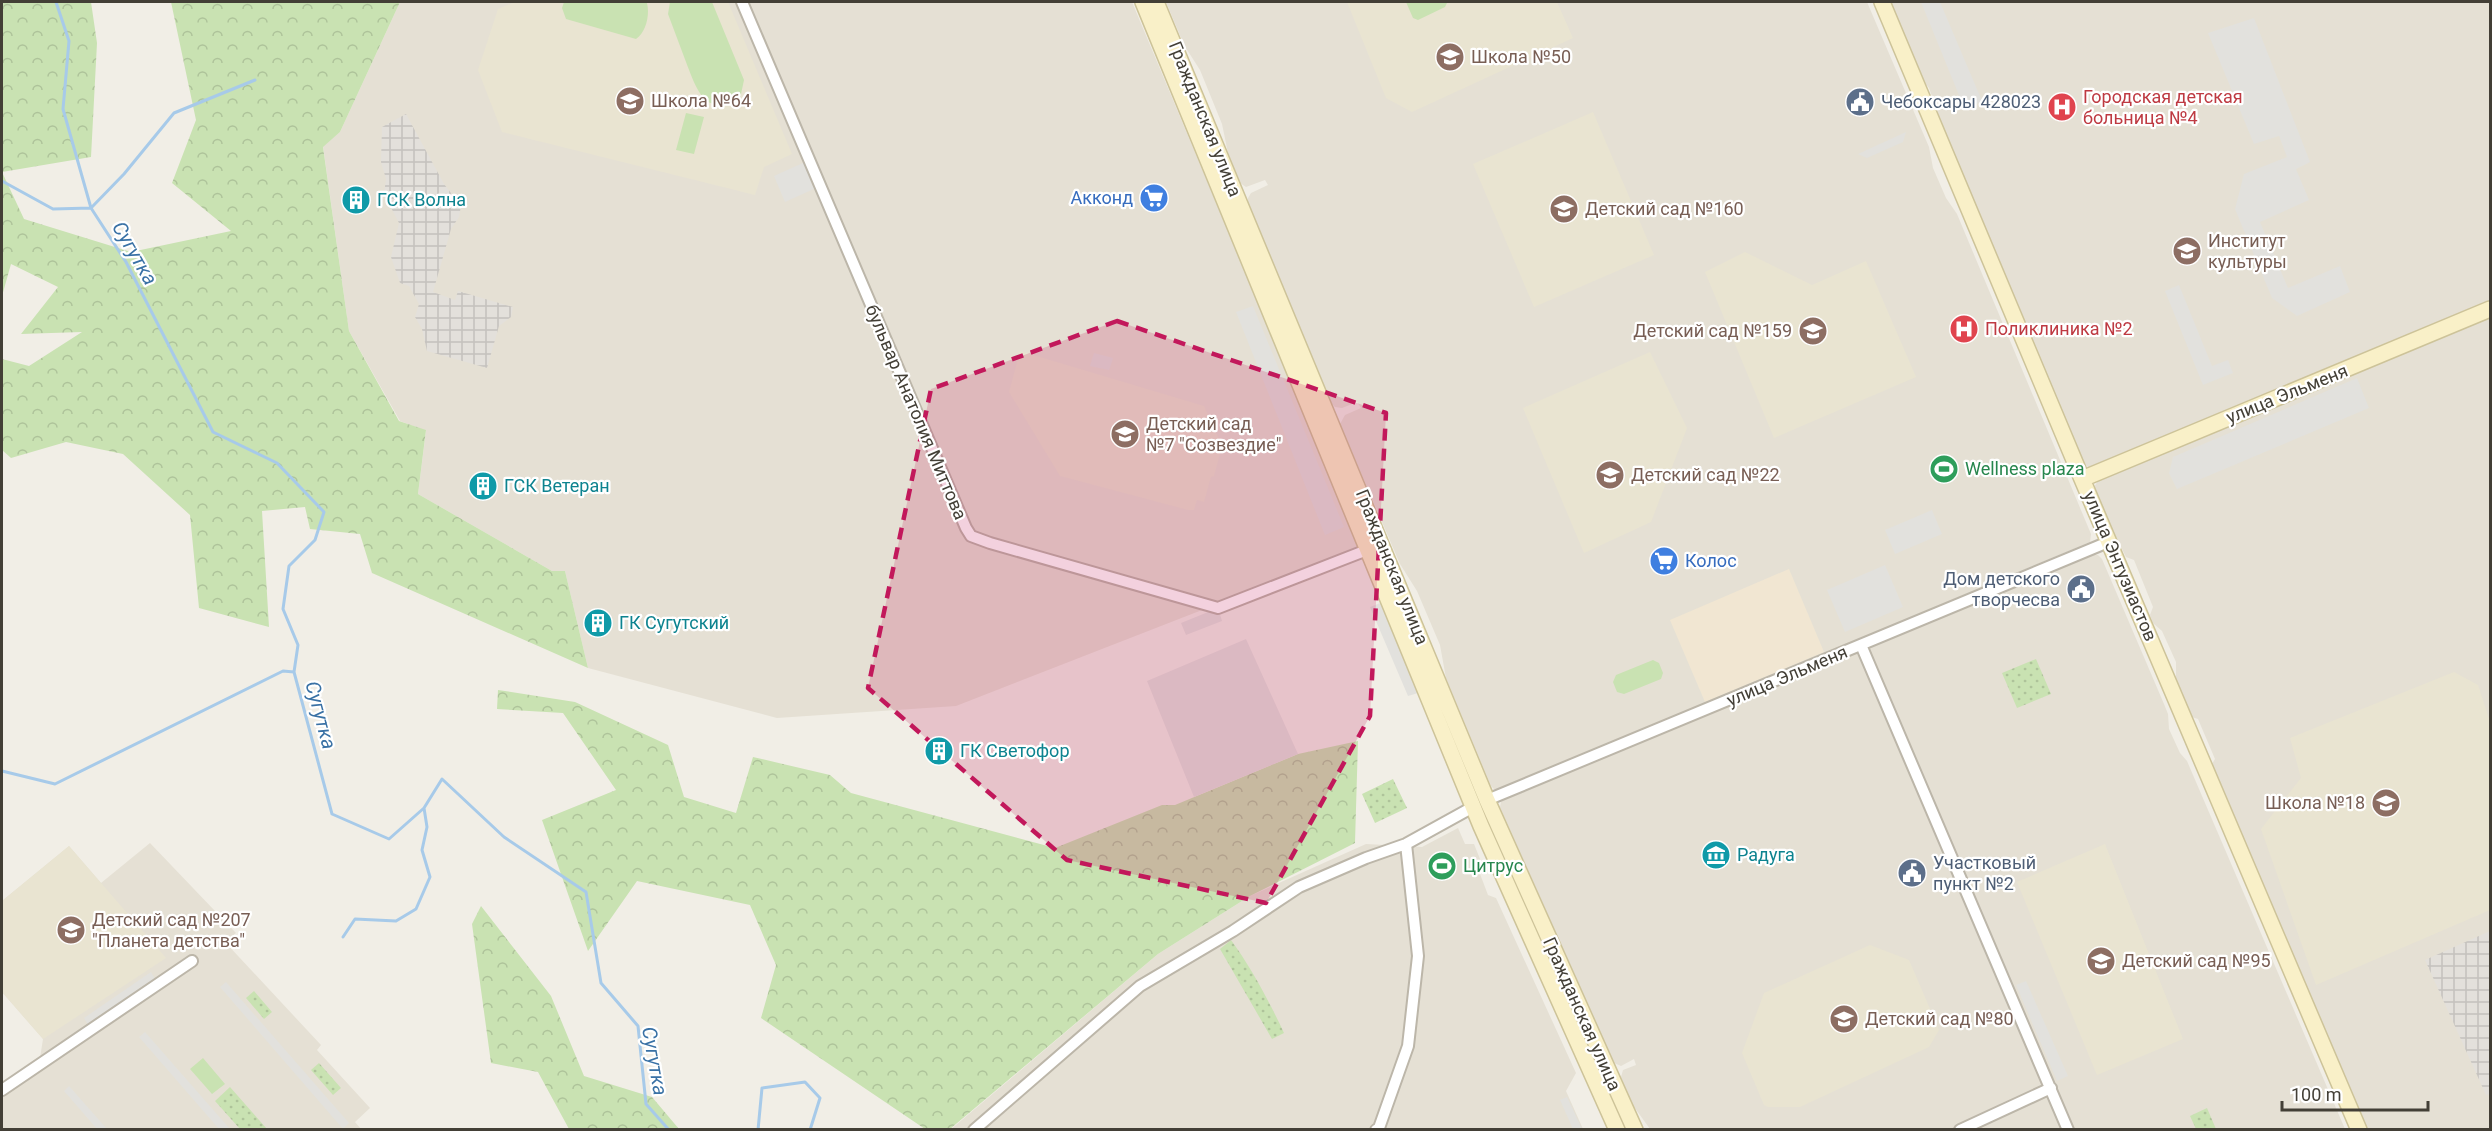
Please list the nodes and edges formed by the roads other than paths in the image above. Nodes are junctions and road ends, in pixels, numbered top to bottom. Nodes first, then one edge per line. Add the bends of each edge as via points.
1 (742, 2) edge
2 (1143, 2) edge
3 (1156, 2) edge
4 (1873, 2) edge
5 (1882, 2) edge
6 (1905, 67) junction
7 (1231, 200) junction
8 (2490, 309) edge
9 (2029, 362) junction
10 (2082, 479) junction
11 (2101, 545) junction
12 (1367, 550) junction
13 (1861, 645) junction
14 (2210, 790) junction
15 (1487, 800) junction
16 (1473, 807) junction
17 (1406, 844) junction
18 (192, 961) dead end
19 (2312, 1026) junction
20 (2050, 1088) junction
21 (2, 1090) edge
22 (974, 1130) edge
23 (1376, 1130) edge
24 (1617, 1130) edge
25 (1635, 1130) edge
26 (1960, 1130) edge
27 (2068, 1130) edge
28 (2349, 1130) edge
29 (2360, 1130) edge

1 - 12 street, бульвар Анатолия Миттова via 971,536 1218,608
2 - 7 main road, Гражданская улица
3 - 7 main road, Гражданская улица
4 - 6 main road, улица Энтузиастов
5 - 6 main road, улица Энтузиастов
6 - 9 main road, улица Энтузиастов
7 - 12 main road, Гражданская улица
7 - 15 main road, Гражданская улица
8 - 10 main road, улица Эльменя
9 - 10 main road, улица Энтузиастов
9 - 11 main road, улица Энтузиастов
10 - 14 main road, улица Энтузиастов
11 - 13 street, улица Эльменя
11 - 14 main road, улица Энтузиастов
12 - 16 main road, Гражданская улица
13 - 15 street, улица Эльменя
13 - 20 street
14 - 19 main road, улица Энтузиастов
15 - 16 main road, улица Эльменя
15 - 25 main road, Гражданская улица
16 - 17 street
16 - 24 main road, Гражданская улица
17 - 22 street via 1299,887 1140,986
17 - 23 street via 1418,956 1408,1046
18 - 21 street
19 - 28 main road, улица Энтузиастов
19 - 29 main road, улица Энтузиастов
20 - 26 street
20 - 27 street

